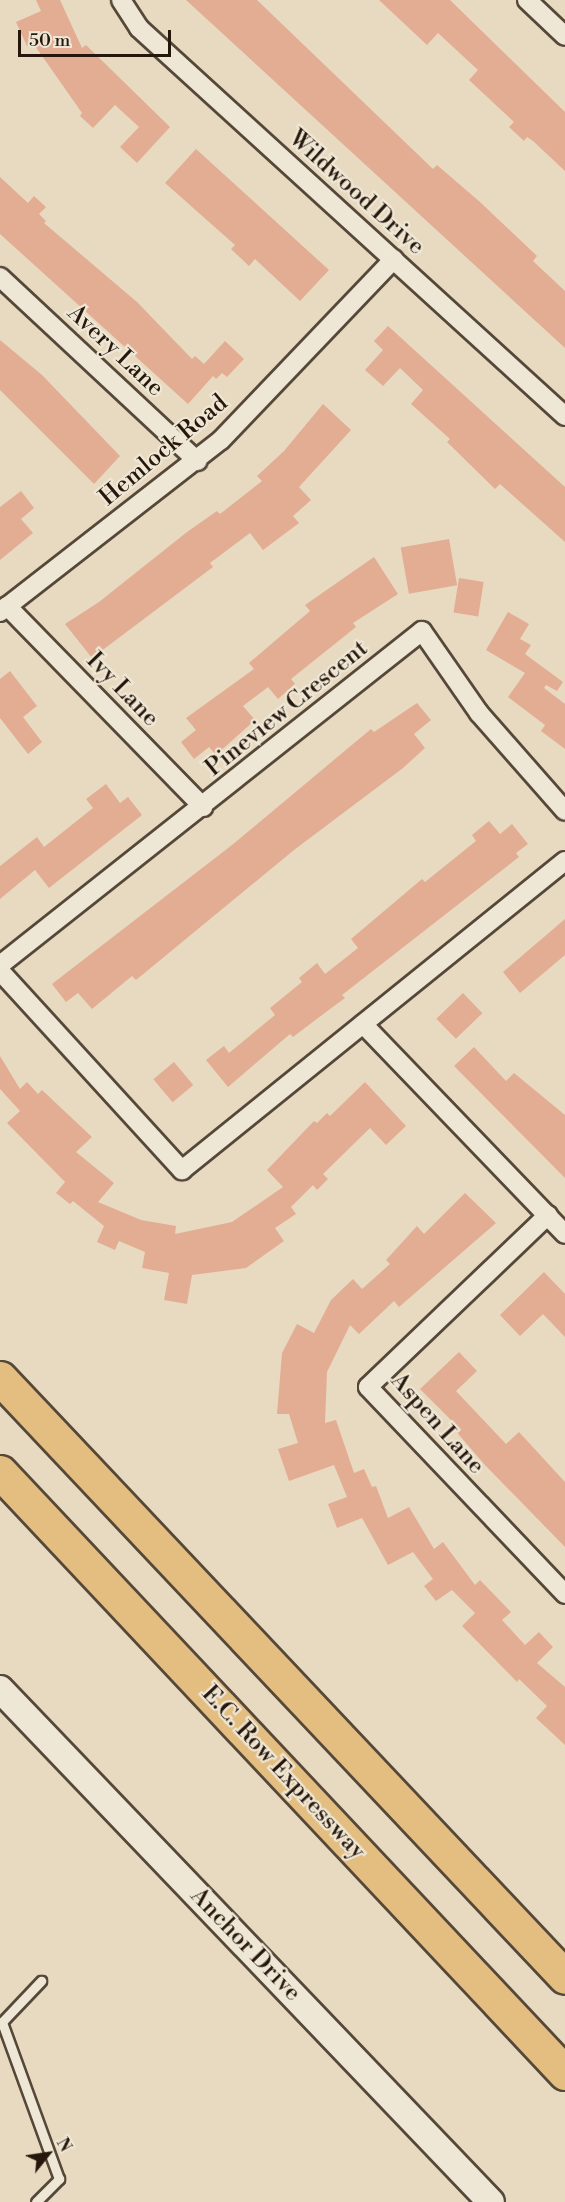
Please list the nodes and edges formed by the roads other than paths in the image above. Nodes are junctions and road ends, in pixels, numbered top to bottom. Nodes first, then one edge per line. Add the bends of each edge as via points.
1 (121, 0) edge
2 (527, 0) edge
3 (565, 36) edge
4 (394, 259) junction
5 (0, 278) edge
6 (565, 416) edge
7 (197, 461) junction
8 (3, 609) edge
9 (203, 807) junction
10 (565, 811) edge
11 (565, 861) edge
12 (0, 966) edge
13 (0, 971) edge
14 (363, 1024) junction
15 (548, 1215) junction
16 (565, 1234) edge
17 (0, 1378) edge
18 (0, 1472) edge
19 (565, 1594) edge
20 (0, 1689) edge
21 (565, 1977) edge
22 (41, 1981) dead end
23 (1, 2022) edge
24 (565, 2073) edge
25 (36, 2202) edge
26 (490, 2202) edge

1 - 4 street, Wildwood Drive via 139,28
2 - 3 street
4 - 6 street, Wildwood Drive
4 - 7 street, Hemlock Road
5 - 7 street, Avery Lane
7 - 8 street, Hemlock Road
8 - 9 street, Ivy Lane
9 - 10 street, Pineview Crescent via 422,631 479,713
9 - 12 street, Pineview Crescent
11 - 14 street
13 - 14 street via 182,1170
14 - 15 street
15 - 16 street
15 - 19 street, Aspen Lane via 368,1388
17 - 21 highway
18 - 24 highway, E.C. Row Expressway
20 - 26 street, Anchor Drive
22 - 23 lane
23 - 25 lane via 59,2179

